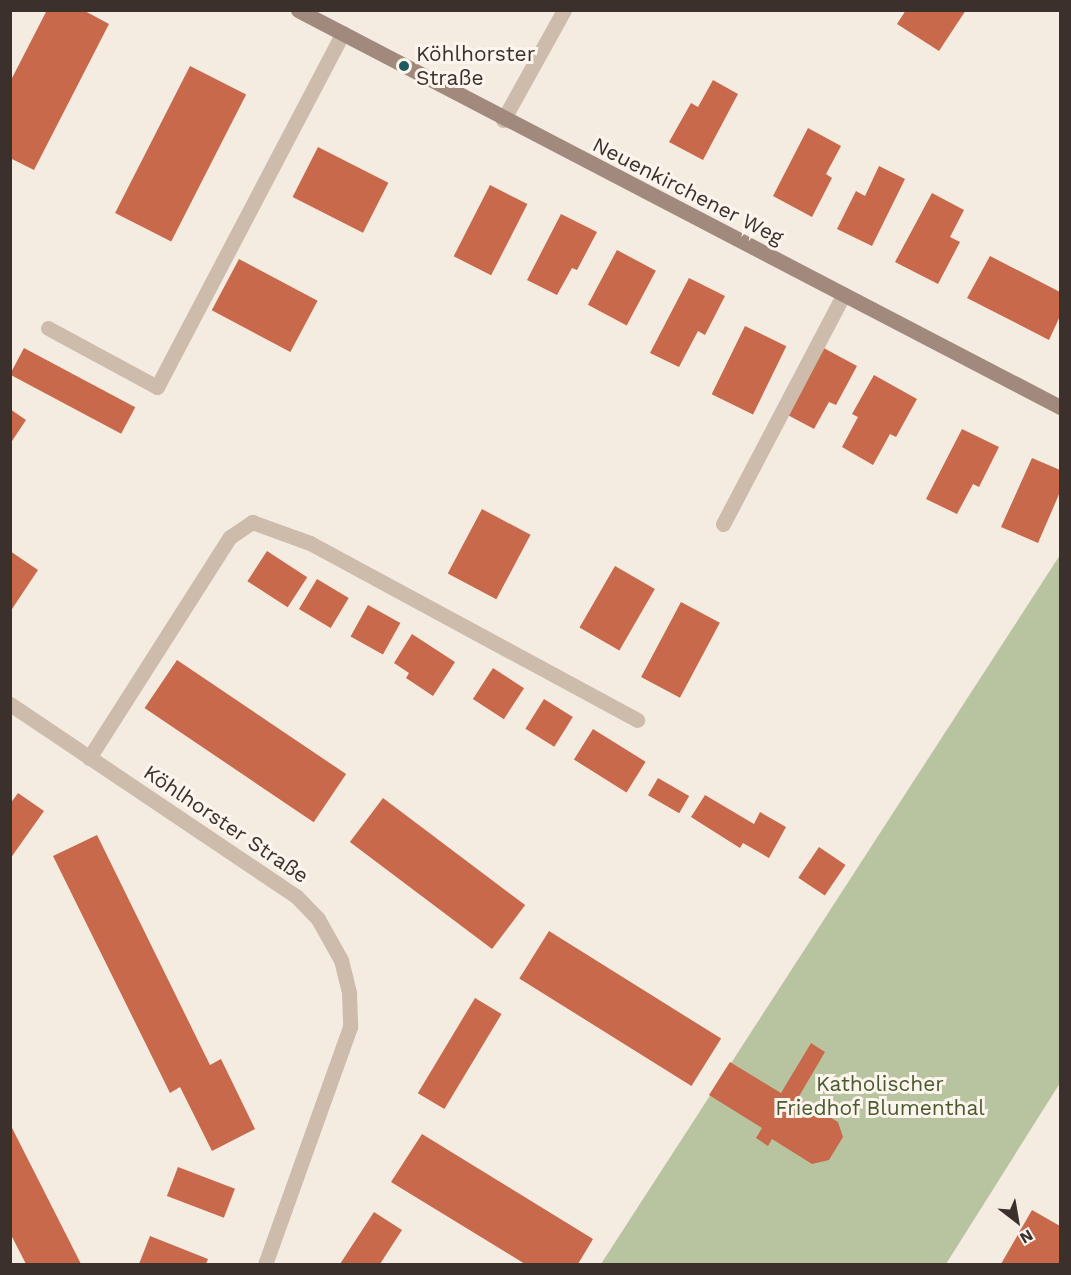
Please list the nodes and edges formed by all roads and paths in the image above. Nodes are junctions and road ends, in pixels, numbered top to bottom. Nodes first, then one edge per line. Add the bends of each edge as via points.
1 (298, 10) edge
2 (564, 10) edge
3 (343, 33) junction
4 (503, 120) junction
5 (843, 295) junction
6 (48, 328) dead end
7 (1060, 407) edge
8 (723, 525) dead end
9 (10, 704) edge
10 (637, 720) dead end
11 (89, 758) junction
12 (265, 1264) edge

1 - 3 street, Neuenkirchener Weg
2 - 4 street
3 - 4 street, Neuenkirchener Weg
3 - 6 street via 157,387
4 - 5 street, Neuenkirchener Weg
5 - 7 street, Neuenkirchener Weg
5 - 8 street
9 - 11 street, Köhlhorster Straße
10 - 11 street via 310,543 252,522 231,537
11 - 12 street, Köhlhorster Straße via 296,896 318,919 341,960 349,993 347,1037

